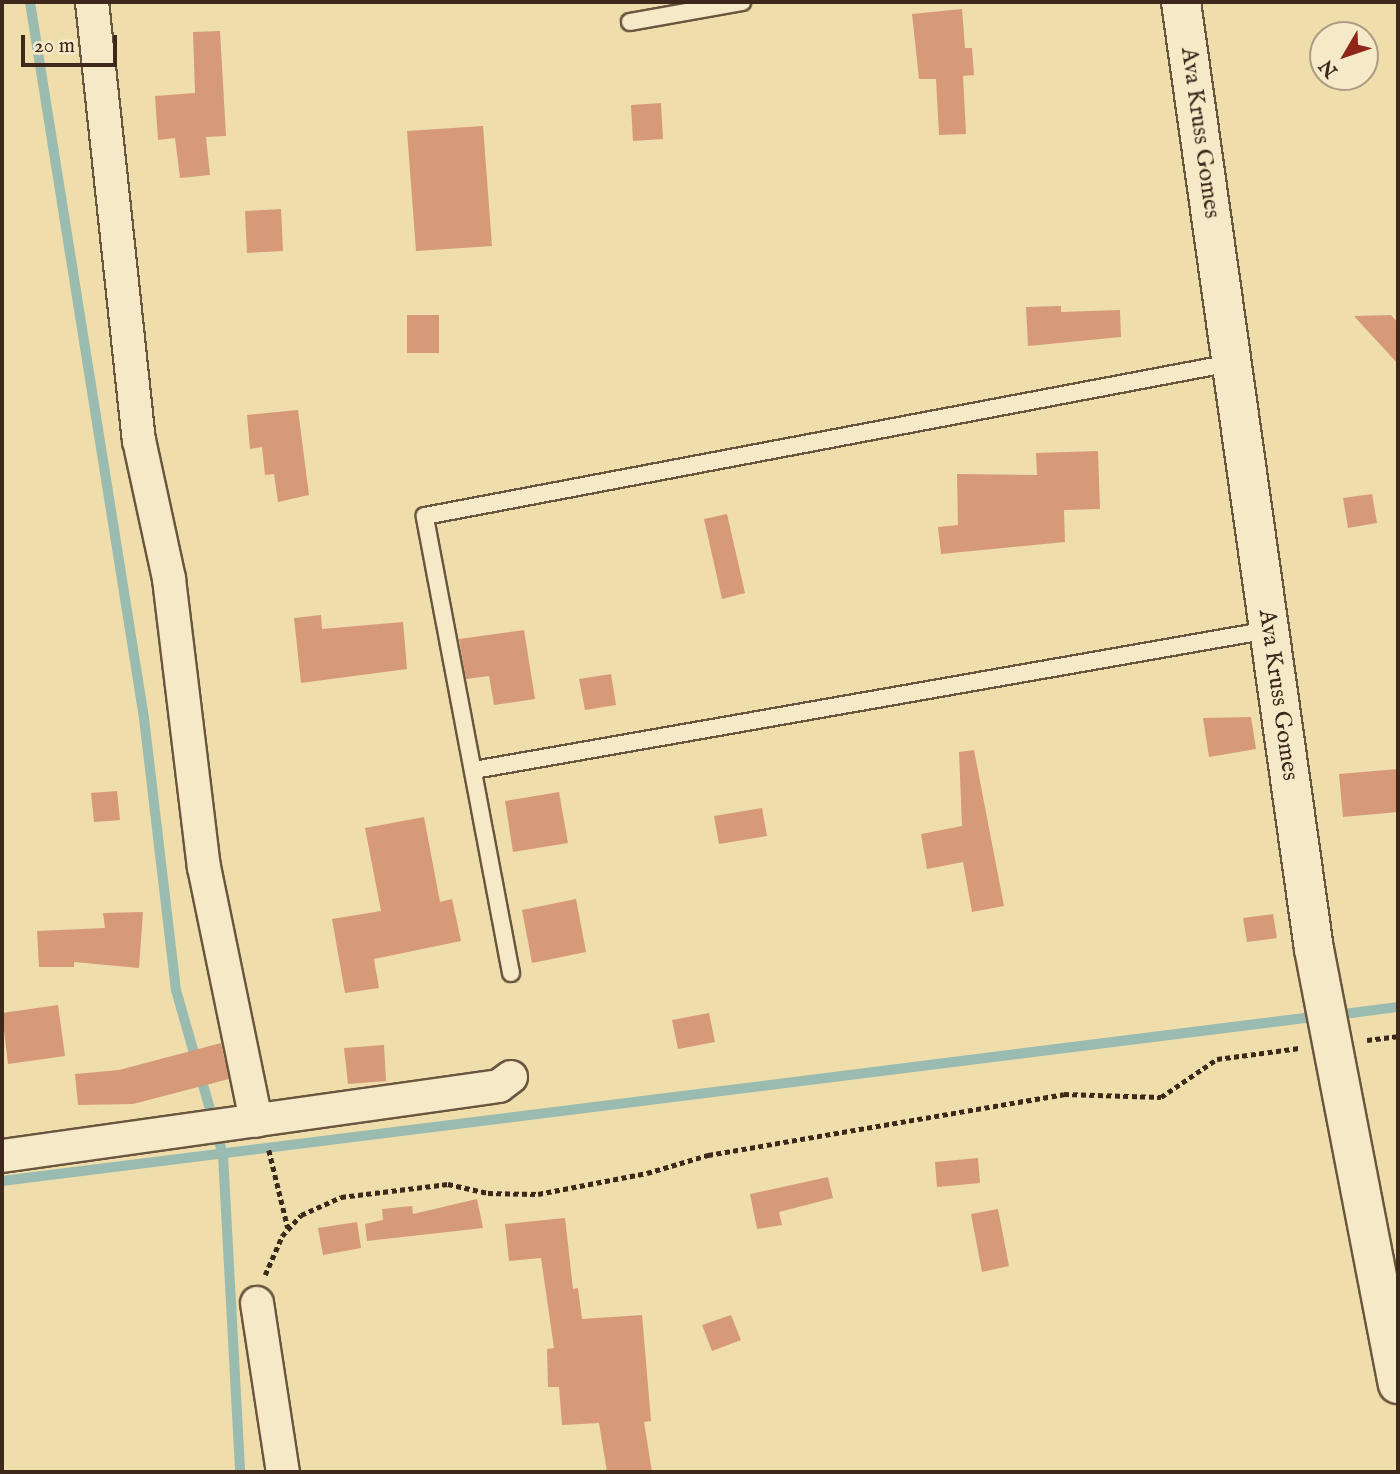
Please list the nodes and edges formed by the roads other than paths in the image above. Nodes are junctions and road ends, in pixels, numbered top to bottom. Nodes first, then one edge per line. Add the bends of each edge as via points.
1 (92, 2) edge
2 (742, 2) edge
3 (1181, 2) edge
4 (630, 22) dead end
5 (1232, 363) junction
6 (1269, 630) junction
7 (474, 770) junction
8 (511, 973) dead end
9 (511, 1077) dead end
10 (256, 1121) junction
11 (2, 1156) edge
12 (257, 1303) road end
13 (1398, 1384) edge
14 (283, 1472) edge

1 - 10 street via 139,440 169,579 204,867
2 - 4 lane
3 - 5 street, Ava Kruss Gomes
5 - 6 street, Ava Kruss Gomes
5 - 7 lane via 425,516
6 - 7 lane
6 - 13 street, Ava Kruss Gomes via 1314,949
7 - 8 lane
9 - 10 street via 499,1086
10 - 11 street
12 - 14 street

